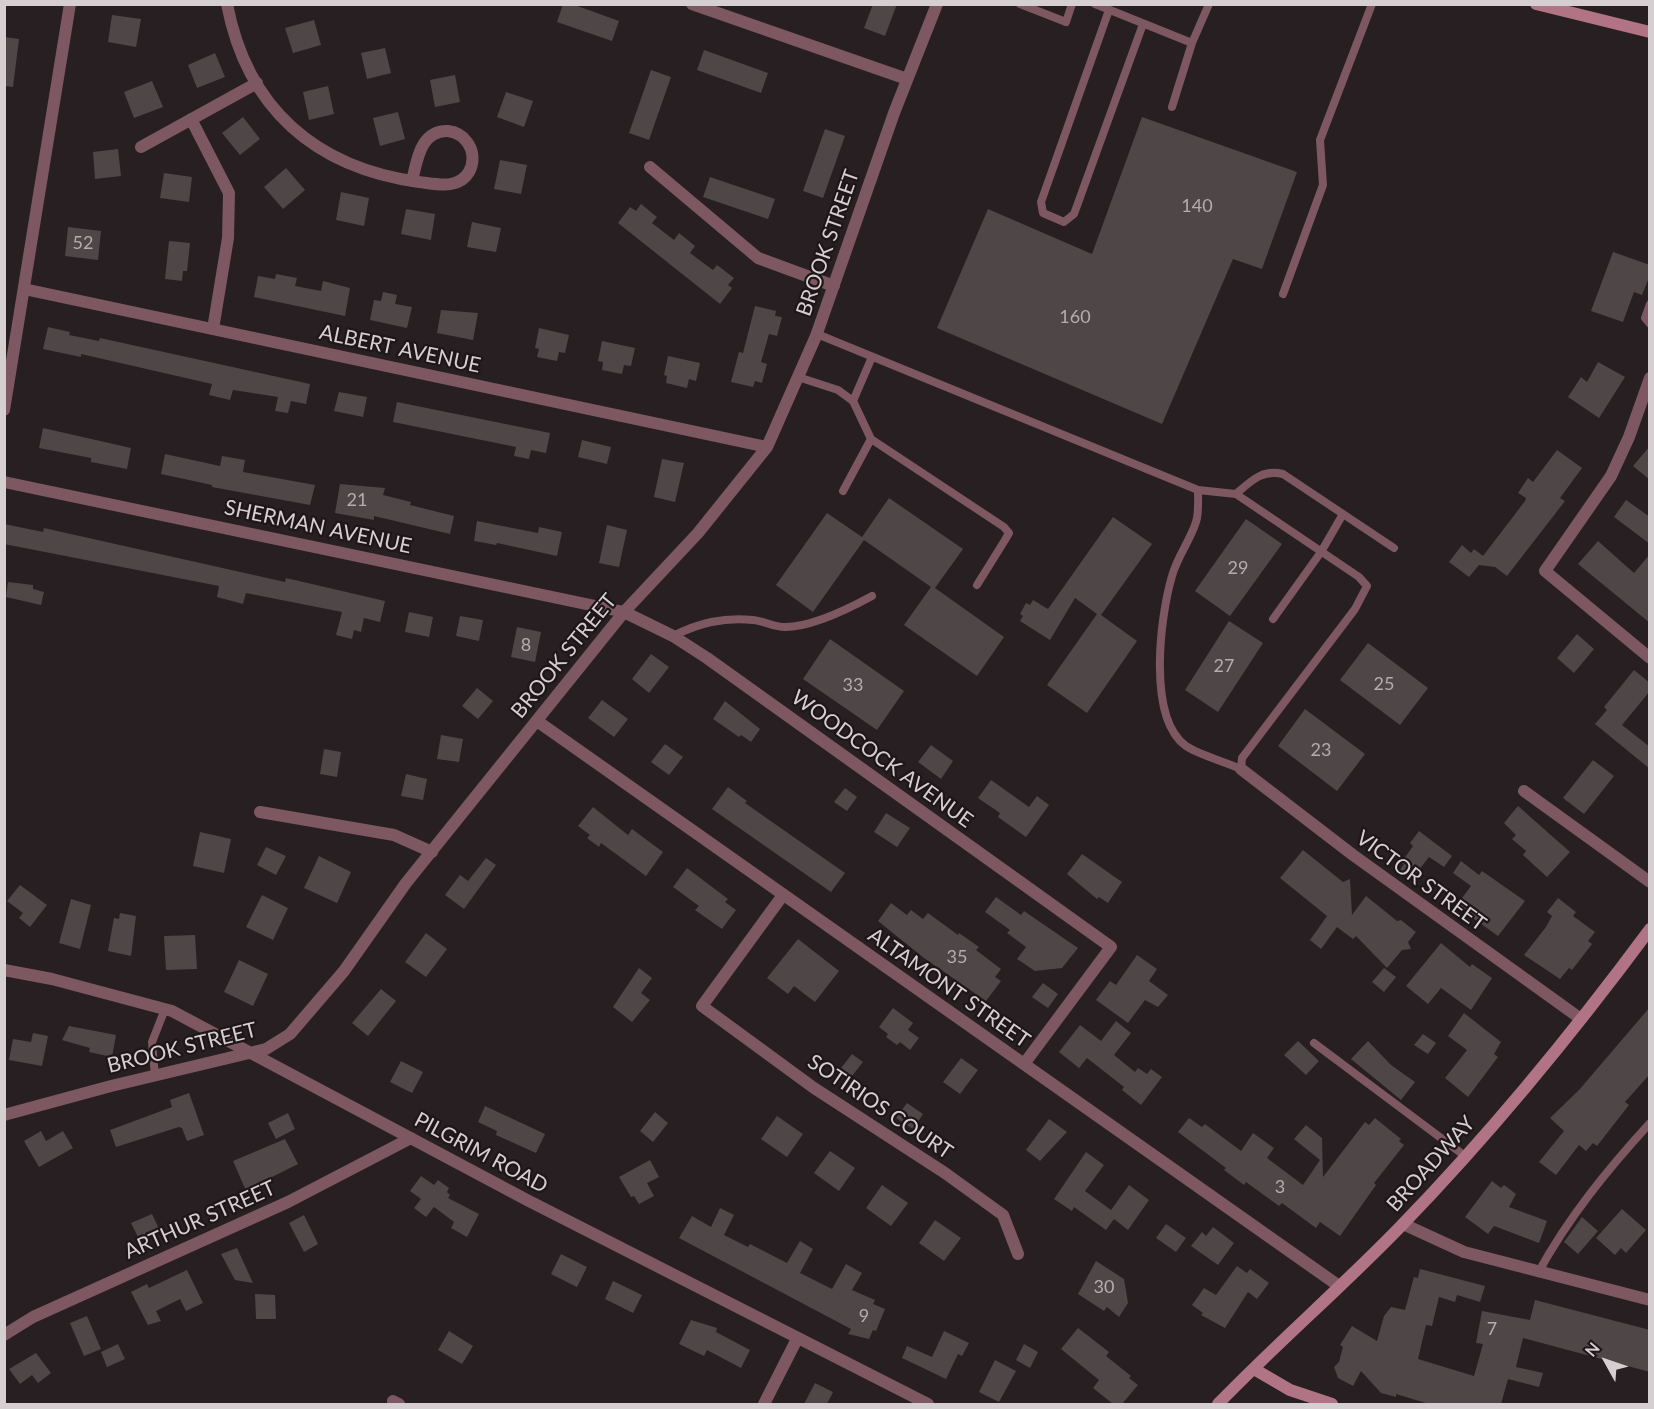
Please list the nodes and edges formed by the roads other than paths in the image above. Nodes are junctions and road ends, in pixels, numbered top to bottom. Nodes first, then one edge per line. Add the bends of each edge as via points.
1 (70, 4) edge
2 (227, 4) edge
3 (692, 4) edge
4 (937, 4) edge
5 (1020, 4) edge
6 (1072, 4) edge
7 (1095, 4) edge
8 (1209, 4) edge
9 (1372, 4) edge
10 (1536, 4) edge
11 (1109, 10) junction
12 (1143, 24) junction
13 (1650, 32) edge
14 (1192, 43) junction
15 (907, 79) junction
16 (256, 83) junction
17 (1172, 107) dead end
18 (191, 119) junction
19 (141, 147) dead end
20 (650, 167) dead end
21 (412, 181) junction
22 (834, 285) junction
23 (24, 288) junction
24 (1283, 294) dead end
25 (1650, 304) edge
26 (1650, 324) edge
27 (213, 329) junction
28 (817, 334) junction
29 (872, 357) junction
30 (798, 377) junction
31 (1650, 378) edge
32 (853, 401) junction
33 (1646, 404) edge
34 (4, 410) edge
35 (871, 439) junction
36 (767, 447) junction
37 (4, 482) edge
38 (1198, 490) junction
39 (843, 491) dead end
40 (1236, 494) junction
41 (1343, 514) junction
42 (1394, 548) dead end
43 (1321, 552) junction
44 (977, 585) dead end
45 (872, 596) dead end
46 (624, 612) junction
47 (1273, 619) dead end
48 (673, 636) junction
49 (1650, 658) edge
50 (537, 721) junction
51 (1241, 769) junction
52 (1524, 791) dead end
53 (260, 812) dead end
54 (432, 852) junction
55 (1650, 882) edge
56 (783, 895) junction
57 (1650, 929) edge
58 (4, 970) edge
59 (165, 1010) junction
60 (1581, 1019) junction
61 (1314, 1043) dead end
62 (253, 1053) junction
63 (1024, 1064) junction
64 (154, 1076) junction
65 (4, 1115) edge
66 (1650, 1123) edge
67 (411, 1138) junction
68 (1465, 1156) junction
69 (1403, 1224) junction
70 (1018, 1254) dead end
71 (1538, 1273) junction
72 (1339, 1286) junction
73 (1648, 1297) edge
74 (4, 1335) edge
75 (797, 1339) junction
76 (1254, 1369) junction
77 (764, 1404) edge
78 (928, 1404) edge
79 (1218, 1404) edge
80 (1332, 1404) edge

1 - 23 street
2 - 16 street via 238,46
3 - 15 street
4 - 15 street, BROOK STREET
5 - 6 lane via 1066,22
7 - 11 lane
8 - 14 lane
9 - 24 lane via 1320,140 1323,185
10 - 13 main road
11 - 12 lane
11 - 12 lane via 1041,202 1043,213 1064,222 1074,214
12 - 14 lane
14 - 17 lane
15 - 22 street, BROOK STREET
16 - 18 street
16 - 21 street via 287,125 315,147 348,164
18 - 19 street
18 - 27 street via 229,193 228,237
20 - 22 street via 758,258
21 - 21 street via 444,185 461,181 473,159 468,142 454,132 431,136 420,148
22 - 28 street, BROOK STREET
23 - 27 street, ALBERT AVENUE
23 - 34 street
25 - 26 lane via 1645,318
27 - 36 street, ALBERT AVENUE
28 - 29 lane
28 - 30 street, BROOK STREET
29 - 32 lane
29 - 38 lane
30 - 32 lane via 838,390
30 - 36 street, BROOK STREET
31 - 33 street
32 - 35 lane
33 - 49 street via 1611,477 1545,571
35 - 39 lane
35 - 44 lane via 1009,533
36 - 46 street, BROOK STREET via 699,533
37 - 46 street, SHERMAN AVENUE
38 - 40 lane
38 - 51 lane via 1197,520 1172,574 1165,606 1163,711 1173,733 1187,747
40 - 41 lane via 1254,478 1270,471 1283,474
40 - 43 lane
41 - 42 lane
41 - 43 lane
43 - 47 lane
43 - 51 lane via 1367,586 1355,609 1242,758
45 - 48 lane via 845,610 801,624 786,627 754,620 718,620 697,624
46 - 48 street, WOODCOCK AVENUE
46 - 50 street, BROOK STREET
48 - 63 street, WOODCOCK AVENUE via 1111,947
50 - 54 street, BROOK STREET
50 - 56 street, ALTAMONT STREET
51 - 60 street, VICTOR STREET via 1362,862
52 - 55 street
53 - 54 street via 394,835
54 - 62 street, BROOK STREET via 344,971 290,1034
56 - 63 street, ALTAMONT STREET
56 - 70 street, SOTIRIOS COURT via 702,1005 814,1088 1003,1215
57 - 60 main road, BROADWAY
58 - 59 street, PILGRIM ROAD
59 - 62 street, PILGRIM ROAD
59 - 64 lane via 152,1042
60 - 68 main road, BROADWAY
61 - 68 lane
62 - 64 street, BROOK STREET
62 - 67 street, PILGRIM ROAD
63 - 72 street, ALTAMONT STREET
64 - 65 street, BROOK STREET
66 - 71 lane via 1588,1195
67 - 74 street, ARTHUR STREET via 288,1202 44,1312
67 - 75 street, PILGRIM ROAD
68 - 69 main road, BROADWAY
69 - 71 street via 1464,1252
69 - 72 main road, BROADWAY
71 - 73 street
72 - 76 main road, BROADWAY
75 - 77 street
75 - 78 street, PILGRIM ROAD
76 - 79 main road, BROADWAY
76 - 80 main road via 1290,1390

